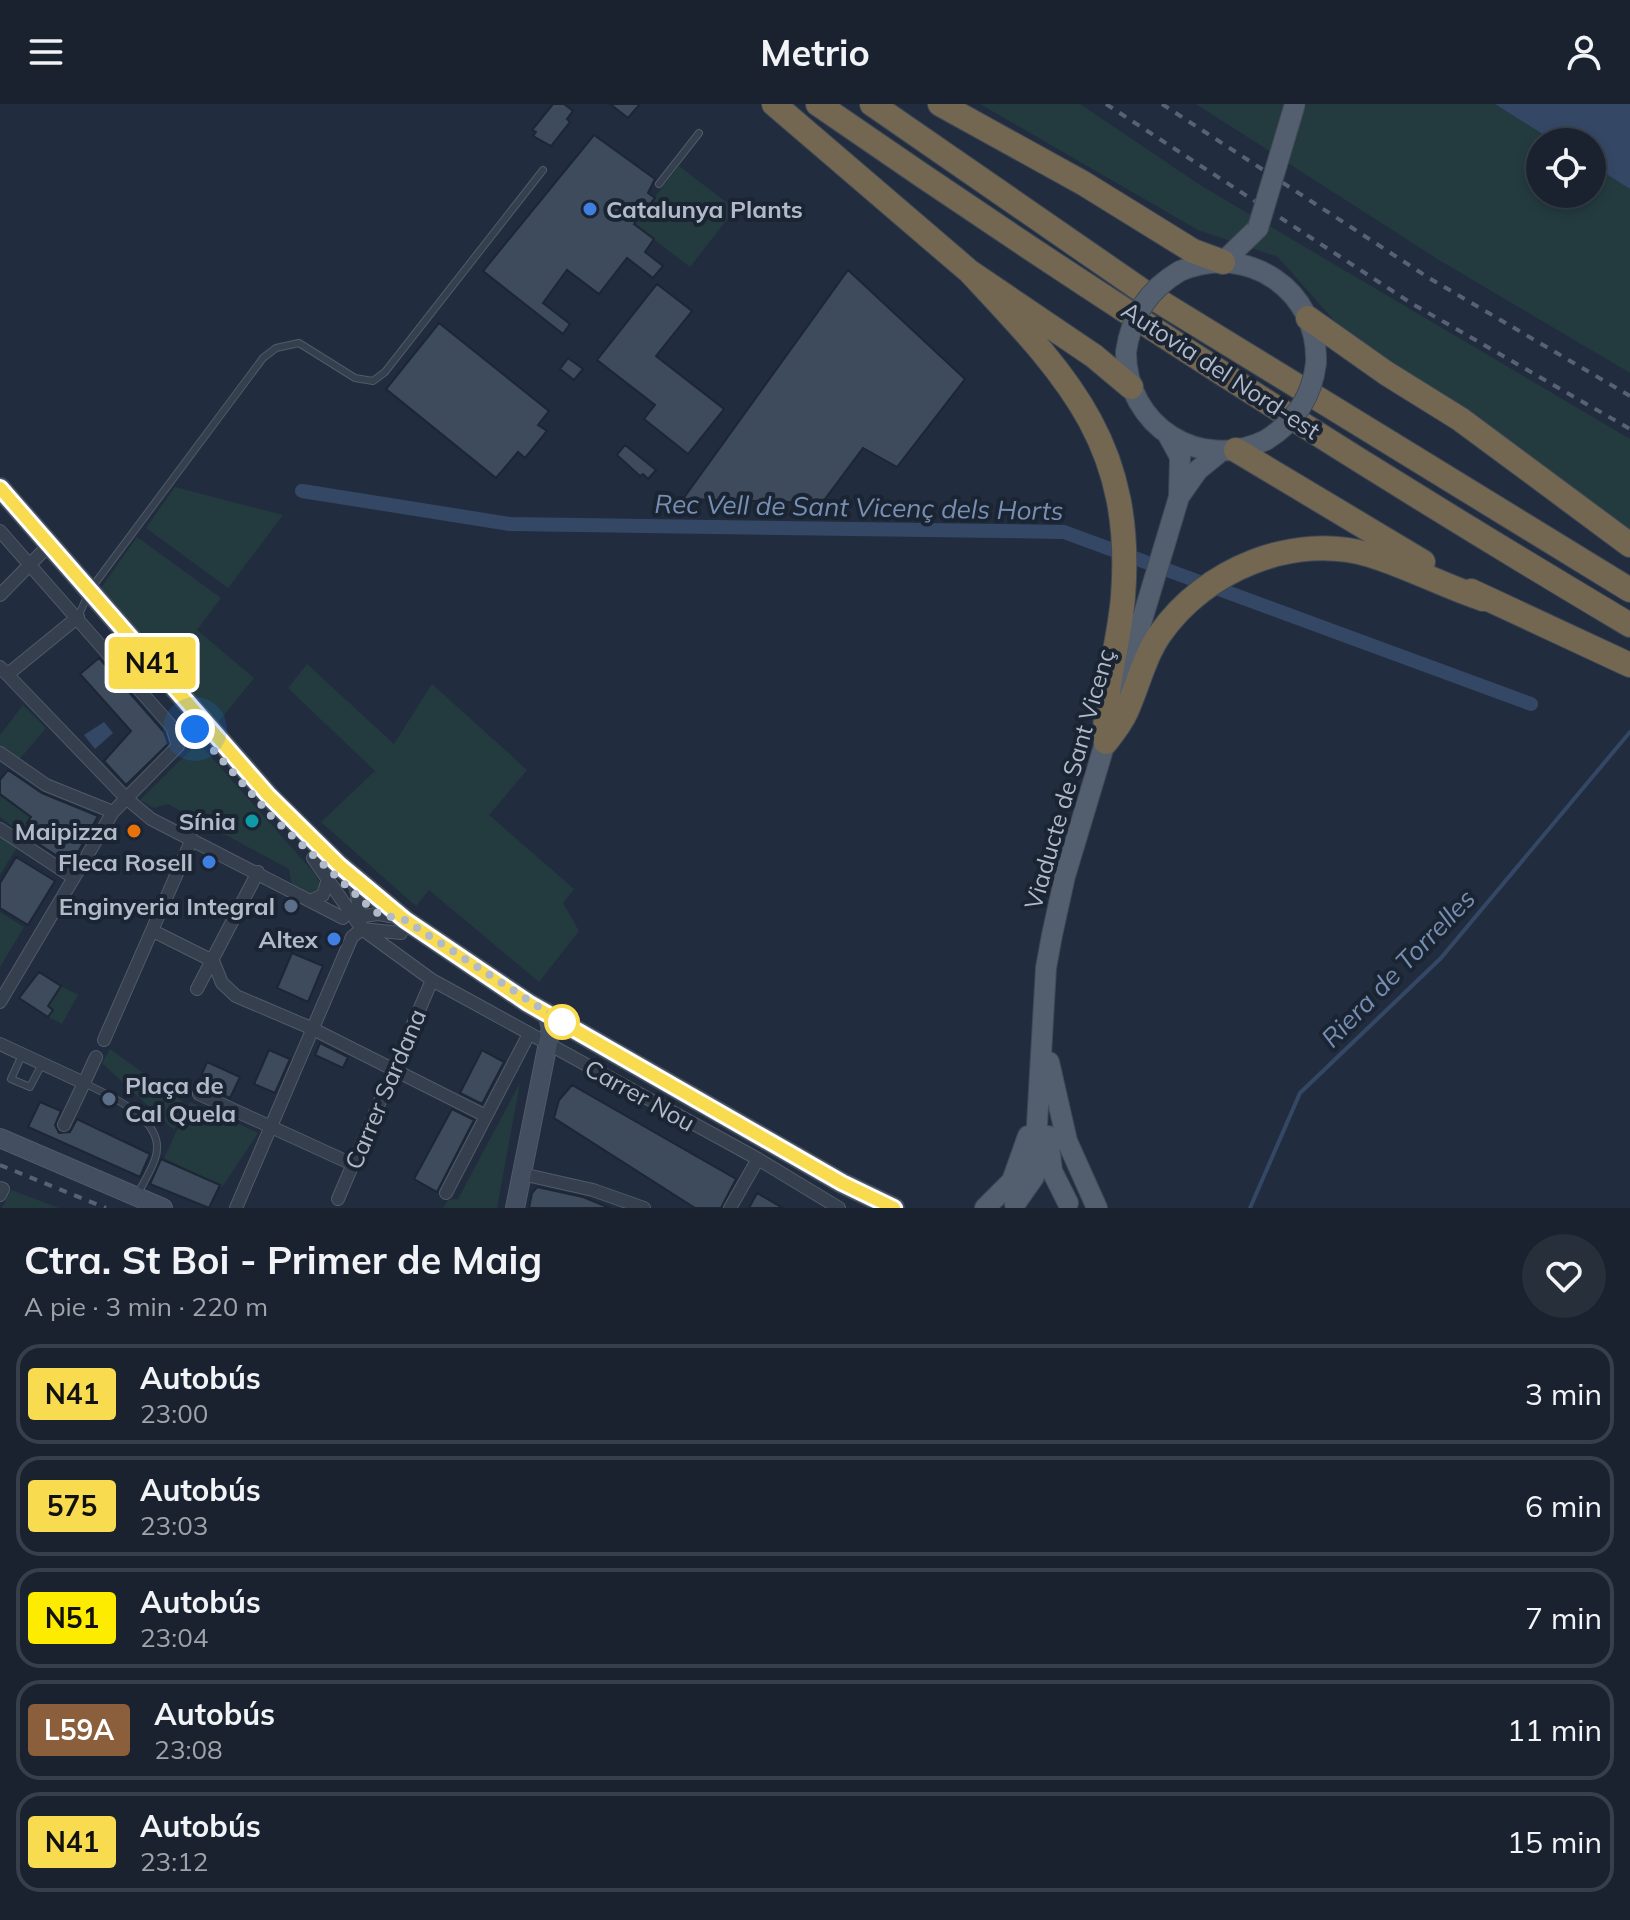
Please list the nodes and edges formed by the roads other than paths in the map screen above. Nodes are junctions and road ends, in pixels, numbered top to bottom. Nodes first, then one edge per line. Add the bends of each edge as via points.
1 (774, 104) edge
2 (818, 104) edge
3 (872, 104) edge
4 (940, 104) edge
5 (1295, 104) edge
6 (699, 133) dead end
7 (543, 170) dead end
8 (659, 184) dead end
9 (1258, 228) junction
10 (1223, 262) junction
11 (970, 272) junction
12 (1270, 275) junction
13 (1308, 318) junction
14 (1131, 387) junction
15 (1168, 435) junction
16 (1228, 451) junction
17 (0, 488) edge
18 (1179, 497) junction
19 (0, 505) edge
20 (0, 531) edge
21 (1630, 545) edge
22 (40, 553) junction
23 (1630, 590) edge
24 (0, 595) edge
25 (1483, 599) junction
26 (1134, 601) junction
27 (84, 603) junction
28 (1630, 625) edge
29 (1630, 665) edge
30 (4, 670) edge
31 (1106, 742) junction
32 (0, 753) edge
33 (126, 798) junction
34 (113, 812) junction
35 (0, 829) edge
36 (192, 839) junction
37 (320, 856) junction
38 (258, 872) junction
39 (74, 878) junction
40 (328, 879) junction
41 (310, 901) junction
42 (358, 919) junction
43 (403, 927) junction
44 (153, 931) junction
45 (213, 961) junction
46 (432, 980) junction
47 (197, 989) dead end
48 (0, 1002) edge
49 (1043, 1022) junction
50 (311, 1028) junction
51 (548, 1029) junction
52 (529, 1034) junction
53 (104, 1040) dead end
54 (0, 1044) edge
55 (23, 1055) junction
56 (96, 1057) dead end
57 (42, 1064) junction
58 (393, 1069) junction
59 (1041, 1081) junction
60 (84, 1082) junction
61 (199, 1094) dead end
62 (486, 1116) junction
63 (64, 1125) dead end
64 (270, 1125) junction
65 (0, 1138) edge
66 (758, 1159) junction
67 (352, 1164) junction
68 (522, 1174) junction
69 (0, 1188) edge
70 (446, 1193) dead end
71 (0, 1195) edge
72 (137, 1196) junction
73 (338, 1199) dead end
74 (1012, 1206) edge
75 (1071, 1206) edge
76 (163, 1208) edge
77 (236, 1208) edge
78 (515, 1208) edge
79 (644, 1208) edge
80 (730, 1208) edge
81 (839, 1208) edge
82 (866, 1208) edge
83 (894, 1208) edge
84 (985, 1208) edge
85 (1097, 1208) edge

1 - 11 highway
2 - 28 highway, Autovia del Nord-est via 1341,448
3 - 23 highway, Autovia del Nord-est via 1144,292
4 - 10 highway via 1193,251
5 - 9 main road, bridge
6 - 8 lane
7 - 27 lane via 373,381 355,378 299,343 276,348 263,358
9 - 10 main road
9 - 12 main road
10 - 12 main road
10 - 14 main road, bridge via 1180,271 1142,304 1126,352
11 - 14 highway
11 - 26 highway via 1045,351 1078,396 1116,486
12 - 13 main road via 1293,293
13 - 16 main road, bridge via 1316,363 1309,394 1298,412 1266,440
13 - 21 highway via 1460,419
14 - 15 main road via 1150,419
15 - 16 main road via 1193,447
15 - 18 main road via 1180,457
16 - 18 main road via 1198,470
16 - 25 highway
17 - 22 main road
18 - 26 main road via 1166,540
19 - 22 main road
20 - 22 street
22 - 24 street
22 - 27 main road
22 - 27 street
25 - 29 highway
25 - 31 highway via 1367,554 1325,548 1279,552 1220,579 1161,631 1125,714
26 - 31 highway via 1103,710
27 - 30 street
27 - 33 street via 178,738 178,746
27 - 37 main road
30 - 33 street, Carrer Nou
31 - 49 main road, Viaducte de Sant Vicenç via 1065,876 1052,935
32 - 34 street via 46,785
33 - 34 street
33 - 36 street, Carrer Nou via 151,819
34 - 39 street
35 - 39 street
36 - 38 street, Carrer Nou
36 - 44 street
37 - 40 street
37 - 42 main road
37 - 43 main road
38 - 41 street, Carrer Nou
38 - 45 street
39 - 48 street
40 - 41 street via 323,895
40 - 42 street
41 - 42 street, Carrer Nou
42 - 43 main road
42 - 46 street, Carrer Nou
42 - 50 street
43 - 51 main road
44 - 45 street
44 - 53 street
45 - 47 street
45 - 50 street via 228,991
46 - 52 street, Carrer Nou
46 - 58 street, Carrer Sardana
49 - 59 main road, Viaducte de Sant Vicenç
49 - 85 main road via 1067,1141
50 - 58 street
50 - 64 street
51 - 52 street, Carrer Nou
51 - 66 street, Carrer Nou
51 - 68 street
51 - 82 main road
51 - 83 main road
52 - 62 street
54 - 55 street
55 - 57 street
55 - 57 lane via 11,1079 30,1087
56 - 60 street
57 - 60 street
58 - 62 street
58 - 67 street, Carrer Sardana
59 - 74 main road, Viaducte de Sant Vicenç via 1034,1177
59 - 75 main road, Viaducte de Sant Vicenç via 1049,1158 1055,1181
59 - 84 main road via 1021,1163 1007,1189
60 - 63 street
60 - 72 lane via 136,1113 156,1138 157,1156
61 - 64 street
62 - 70 street
64 - 67 street
64 - 77 street
65 - 72 street
66 - 80 street
66 - 81 street, Carrer Nou
67 - 73 street, Carrer Sardana
68 - 78 street
68 - 79 street
69 - 71 street
72 - 76 street
74 - 75 main road via 1038,1196

